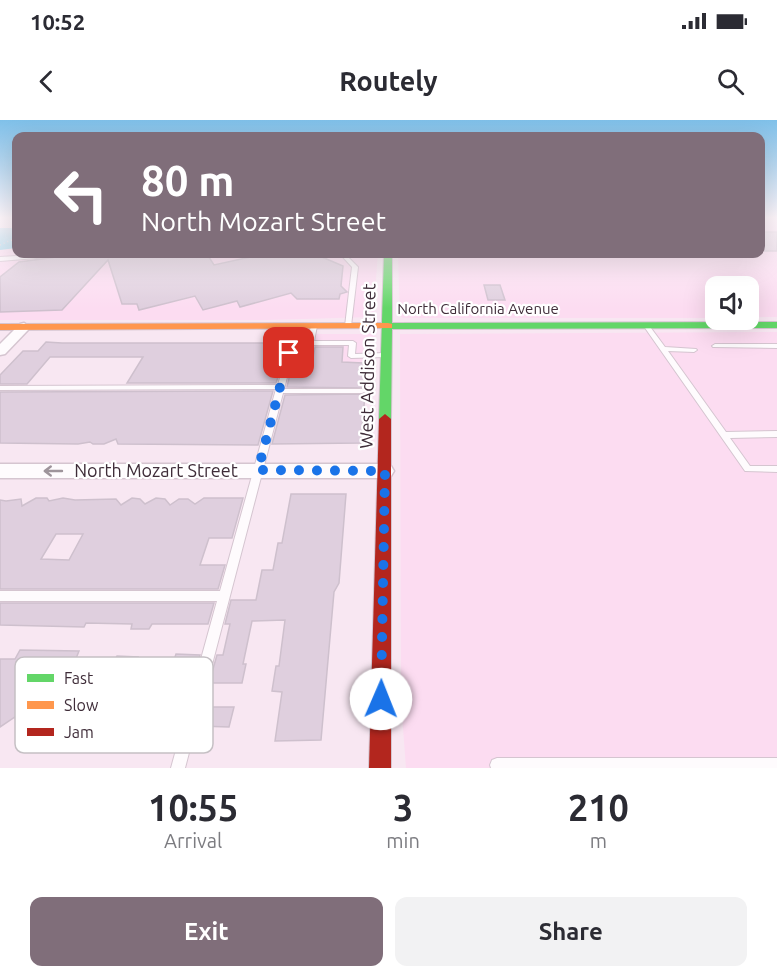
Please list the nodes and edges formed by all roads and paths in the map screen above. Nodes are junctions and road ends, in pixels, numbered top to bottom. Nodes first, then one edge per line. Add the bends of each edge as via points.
1 (348, 258) edge
2 (388, 258) edge
3 (646, 325) junction
4 (777, 325) edge
5 (297, 326) junction
6 (314, 326) junction
7 (348, 326) junction
8 (387, 326) junction
9 (0, 327) edge
10 (24, 327) junction
11 (310, 343) junction
12 (715, 346) dead end
13 (777, 346) edge
14 (663, 349) junction
15 (694, 350) dead end
16 (0, 351) edge
17 (387, 355) junction
18 (306, 359) dead end
19 (0, 388) edge
20 (280, 389) junction
21 (362, 391) dead end
22 (723, 435) junction
23 (777, 435) edge
24 (777, 469) edge
25 (258, 470) junction
26 (0, 471) edge
27 (385, 471) junction
28 (225, 596) junction
29 (0, 597) edge
30 (208, 657) edge
31 (182, 753) edge
32 (497, 765) dead end
33 (777, 765) edge
34 (178, 768) edge
35 (380, 768) edge

1 - 7 lane via 355,271
2 - 8 street, West Addison Street
3 - 4 street, North California Avenue
3 - 8 street, North California Avenue
3 - 14 lane
5 - 6 street, North California Avenue
5 - 10 street, North California Avenue
5 - 20 lane
6 - 7 street, North California Avenue
6 - 11 lane
7 - 8 street, North California Avenue
8 - 17 street, West Addison Street
9 - 10 street, North California Avenue
10 - 16 street
11 - 17 lane via 353,343 351,356
11 - 18 lane
12 - 13 lane
14 - 15 lane
14 - 22 lane
17 - 27 street, West Addison Street
19 - 20 lane
20 - 21 lane
20 - 25 lane
22 - 23 lane
22 - 24 lane via 748,469
25 -> 26 street, North Mozart Street
25 - 27 street, North Mozart Street
25 - 28 lane
27 - 35 street, West Addison Street
28 - 29 lane
28 - 30 lane
31 - 34 lane
32 - 33 lane

